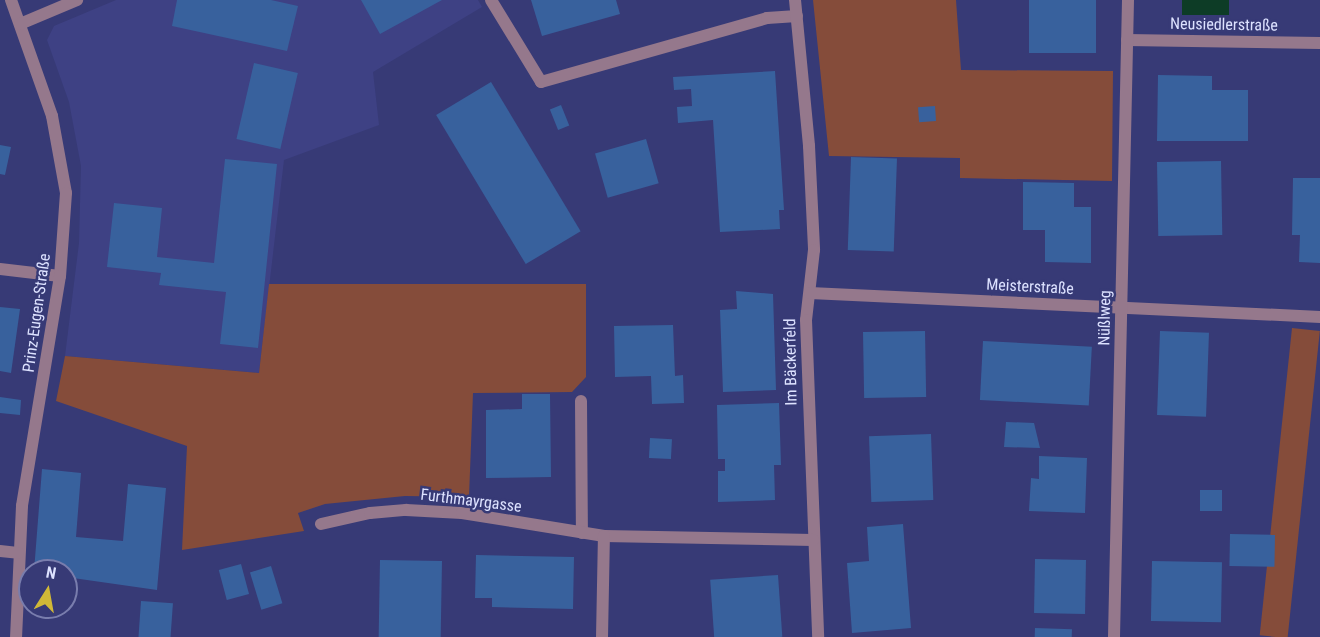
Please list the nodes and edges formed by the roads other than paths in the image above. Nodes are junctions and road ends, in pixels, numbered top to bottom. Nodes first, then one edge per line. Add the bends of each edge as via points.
1 (11, 0) edge
2 (77, 0) edge
3 (491, 0) edge
4 (795, 0) edge
5 (1128, 0) edge
6 (797, 16) junction
7 (20, 24) junction
8 (1127, 40) junction
9 (1320, 43) edge
10 (0, 269) edge
11 (60, 276) junction
12 (810, 293) junction
13 (1122, 308) junction
14 (1320, 317) edge
15 (581, 400) dead end
16 (321, 524) dead end
17 (582, 532) junction
18 (604, 536) junction
19 (813, 540) junction
20 (0, 551) edge
21 (18, 553) junction
22 (16, 637) edge
23 (602, 637) edge
24 (818, 637) edge
25 (1114, 637) edge

1 - 7 street, Prinz-Eugen-Straße
2 - 7 street
3 - 6 street via 541,82 767,18
4 - 6 street, Im Bäckerfeld
5 - 8 street, Nüßlweg
6 - 12 street, Im Bäckerfeld via 811,179 814,263
7 - 11 street, Prinz-Eugen-Straße via 60,144 66,193
8 - 9 street, Neusiedlerstraße
8 - 13 street, Nüßlweg
10 - 11 street
11 - 21 street, Prinz-Eugen-Straße
12 - 13 street, Meisterstraße
12 - 19 street, Im Bäckerfeld via 806,320
13 - 14 street, Meisterstraße
13 - 25 street, Nüßlweg
15 - 17 street
16 - 17 street, Furthmayrgasse via 406,510 462,513
17 - 18 street, Furthmayrgasse
18 - 19 street, Furthmayrgasse
18 - 23 street
19 - 24 street, Im Bäckerfeld
20 - 21 street
21 - 22 street, Prinz-Eugen-Straße

